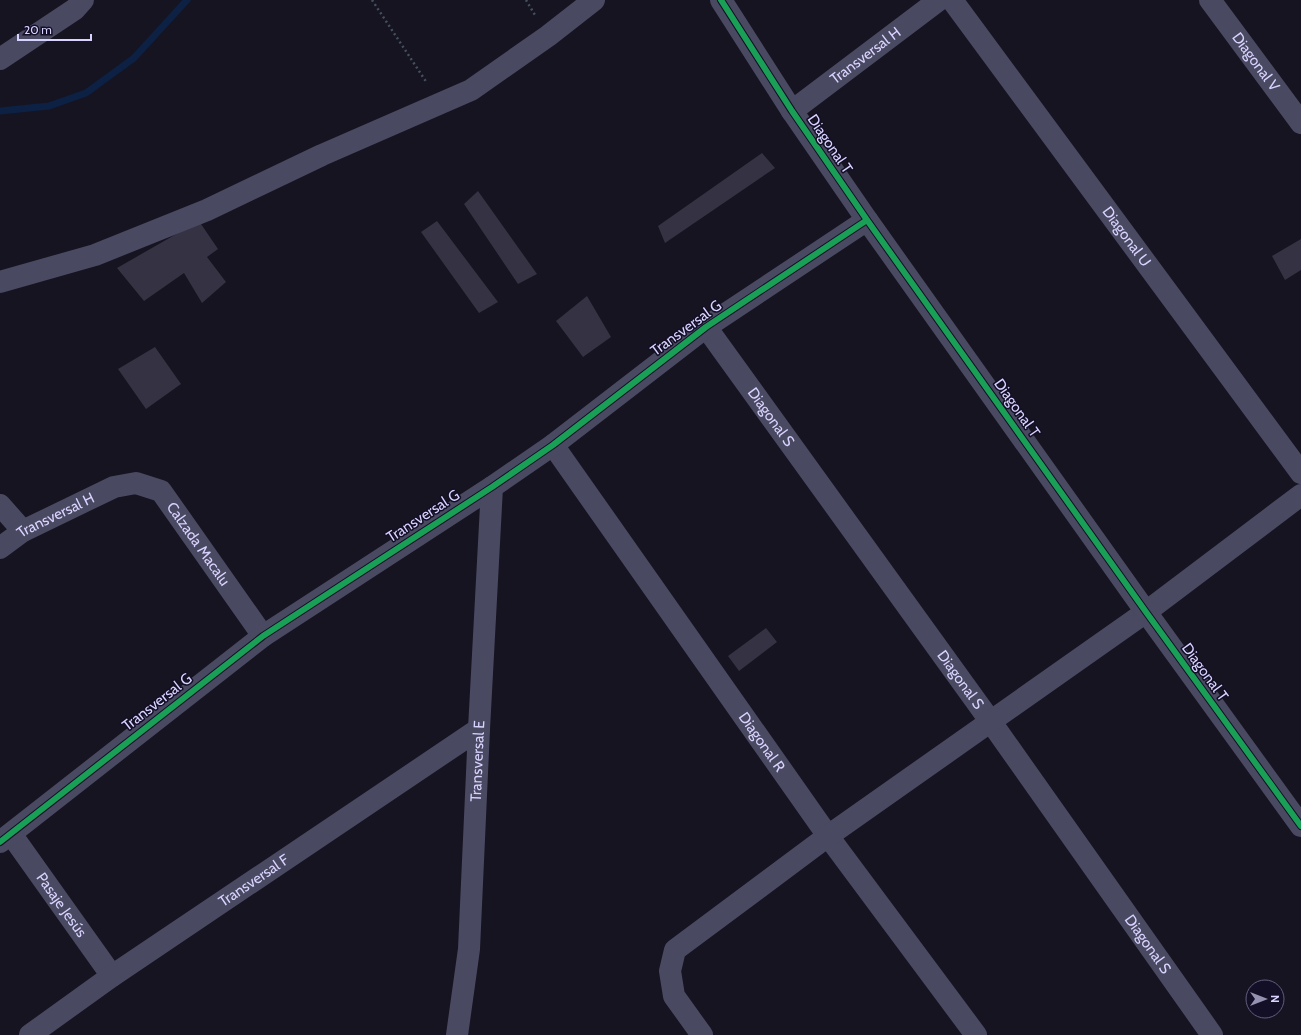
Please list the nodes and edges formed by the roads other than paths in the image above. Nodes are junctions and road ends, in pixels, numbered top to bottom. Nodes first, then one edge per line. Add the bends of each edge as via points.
1 (83, 0) edge
2 (594, 0) edge
3 (721, 0) edge
4 (939, 0) edge
5 (952, 0) edge
6 (1210, 0) edge
7 (0, 59) edge
8 (792, 110) junction
9 (1301, 123) edge
10 (867, 220) junction
11 (0, 282) edge
12 (706, 327) junction
13 (553, 444) junction
14 (1301, 473) edge
15 (114, 487) joint
16 (492, 487) junction
17 (1301, 495) edge
18 (0, 504) edge
19 (23, 531) junction
20 (0, 548) edge
21 (1146, 612) junction
22 (263, 636) junction
23 (991, 722) junction
24 (479, 729) junction
25 (1301, 826) edge
26 (828, 836) junction
27 (6, 838) edge
28 (112, 976) junction
29 (30, 1035) edge
30 (457, 1035) edge
31 (702, 1035) edge
32 (976, 1035) edge
33 (1212, 1035) edge

1 - 7 street via 75,9
2 - 11 street via 471,90 322,155 206,210 95,254
3 - 8 street, Diagonal T
4 - 8 street, Transversal H
5 - 14 street, Diagonal U
6 - 9 street, Diagonal V
8 - 10 street, Diagonal T
10 - 12 street, Transversal G
10 - 21 street, Diagonal T
12 - 13 street, Transversal G
12 - 23 street, Diagonal S
13 - 16 street, Transversal G
13 - 26 street, Diagonal R
15 - 19 street, Transversal H
15 - 22 street, Calzada Macalu via 136,483 161,491
16 - 22 street, Transversal G
16 - 24 street, Transversal E
17 - 21 street
18 - 19 street
19 - 20 street, Transversal H
21 - 23 street
21 - 25 street, Diagonal T
22 - 27 street, Transversal G
23 - 26 street
23 - 33 street, Diagonal S
24 - 28 street, Transversal F
24 - 30 street, Transversal E via 469,949
26 - 31 street via 675,950 670,971 674,996
26 - 32 street, Diagonal R
27 - 28 street, Pasaje Jesús
28 - 29 street, Transversal F

